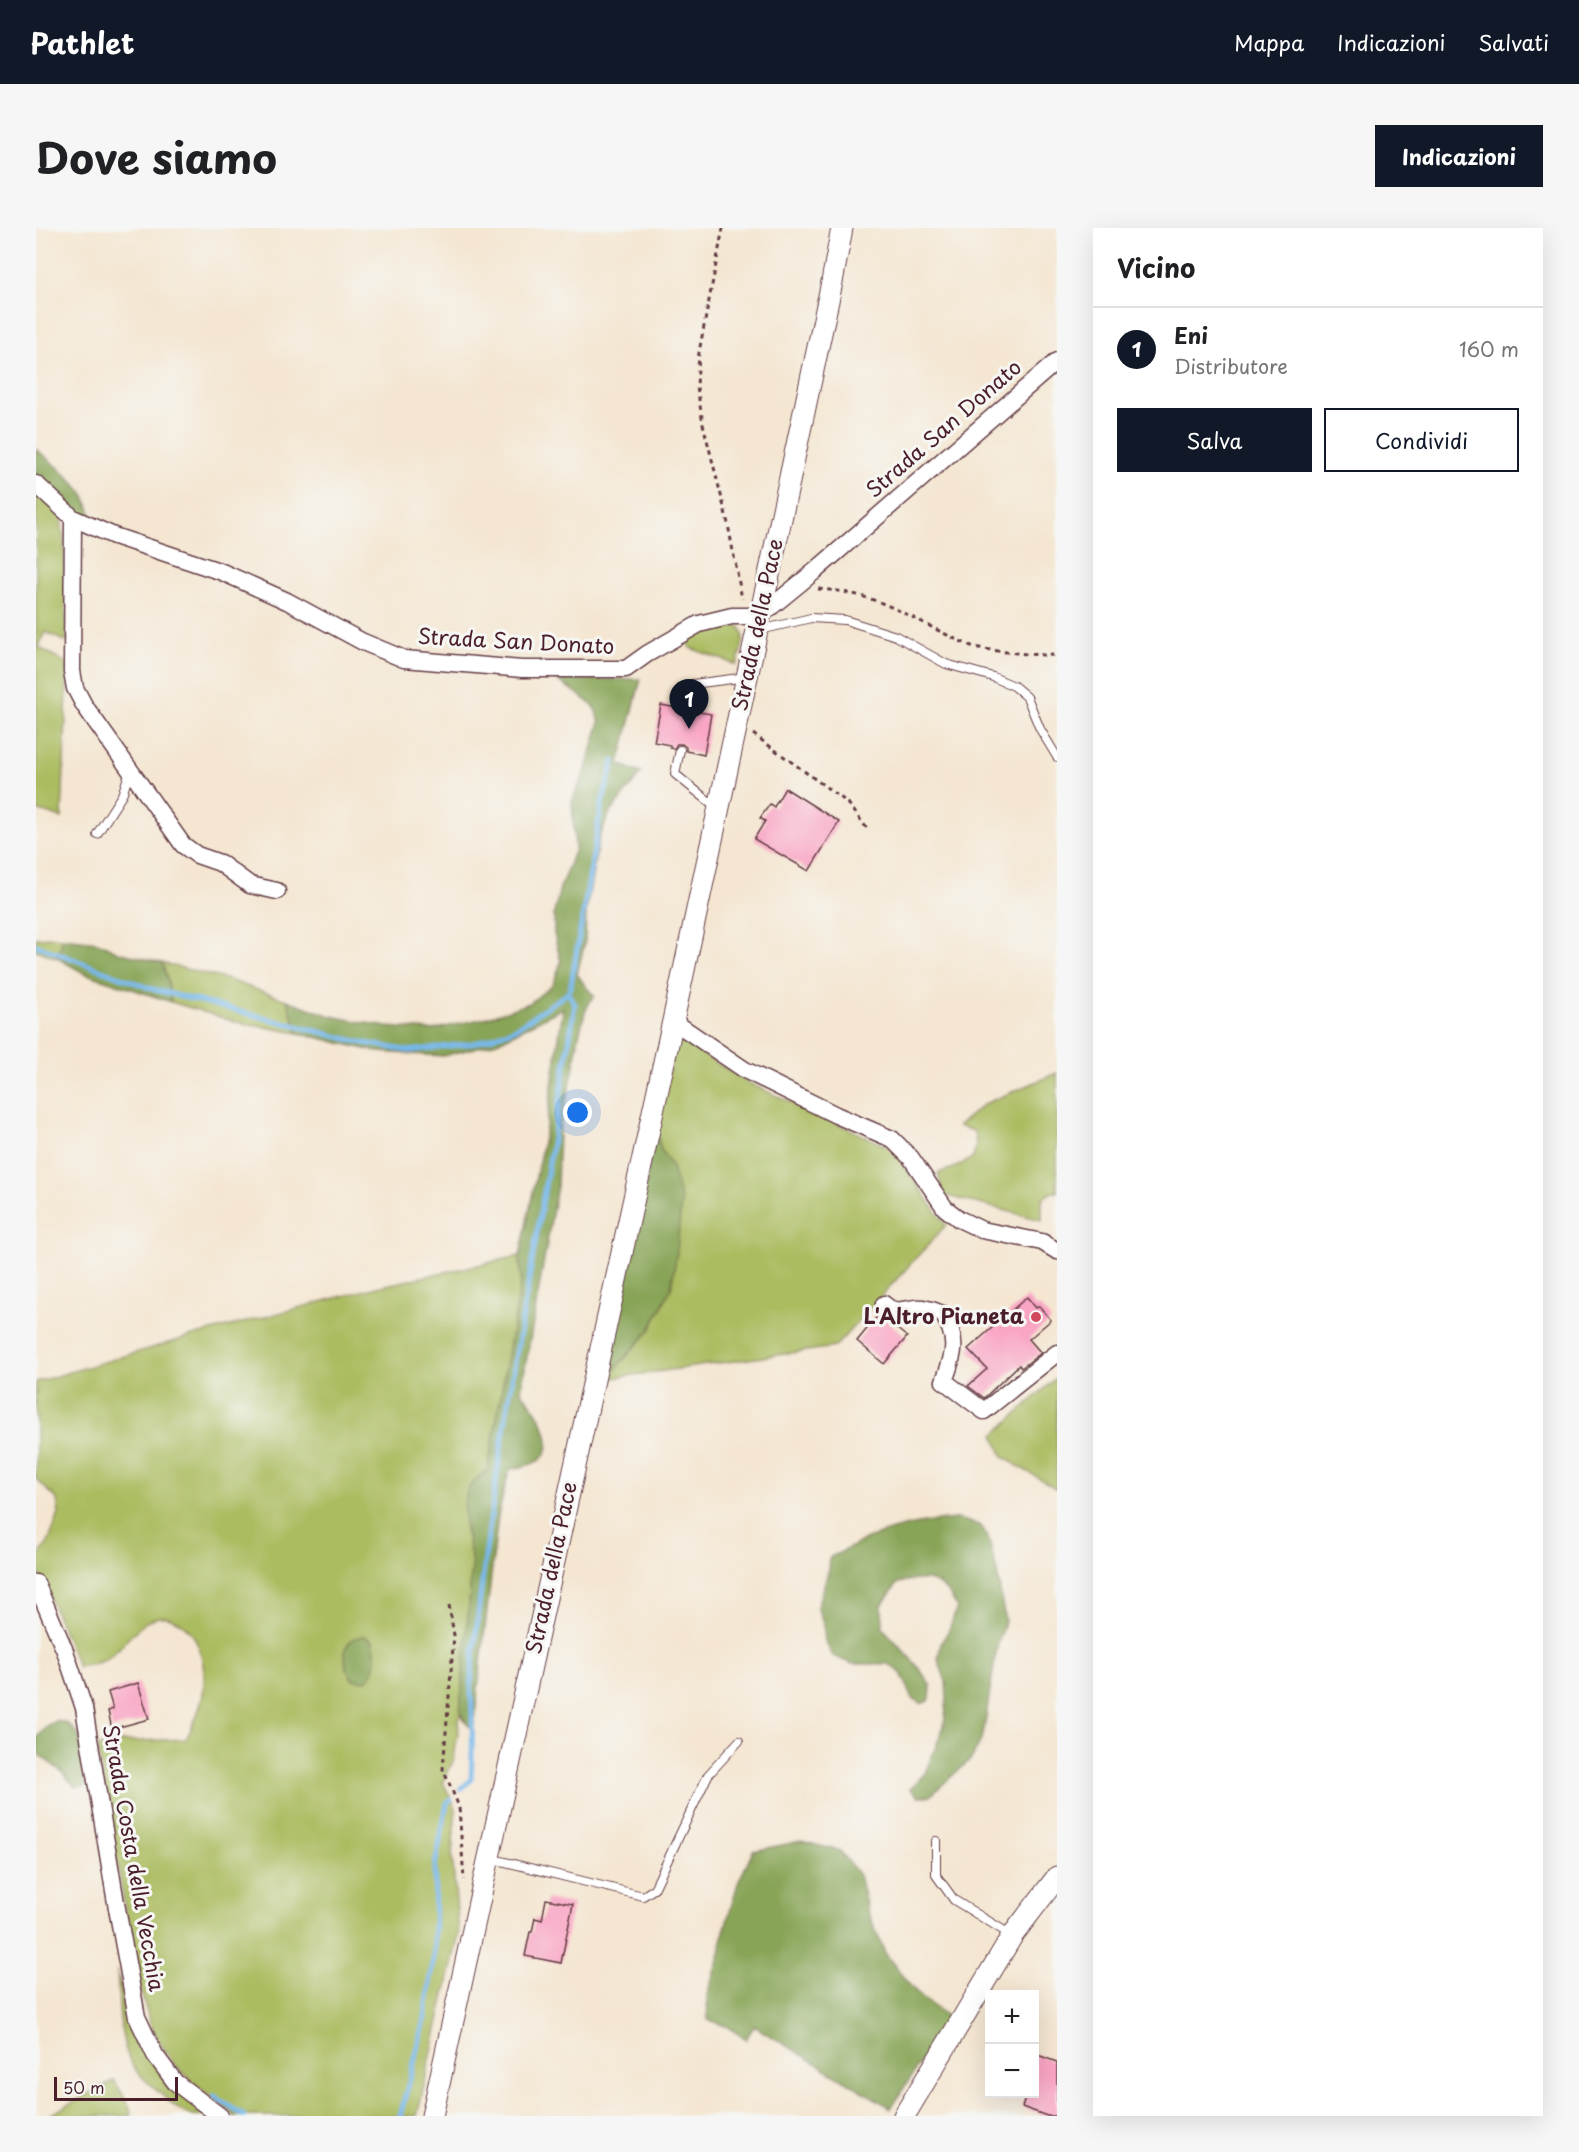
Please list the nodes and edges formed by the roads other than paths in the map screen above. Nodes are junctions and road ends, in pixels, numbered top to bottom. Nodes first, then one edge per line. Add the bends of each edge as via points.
1 (842, 228) edge
2 (1057, 361) edge
3 (36, 484) edge
4 (73, 518) junction
5 (754, 621) junction
6 (747, 677) junction
7 (688, 710) dead end
8 (680, 750) dead end
9 (1057, 758) edge
10 (130, 771) junction
11 (719, 809) junction
12 (97, 834) dead end
13 (277, 891) dead end
14 (673, 1021) junction
15 (1057, 1251) edge
16 (884, 1304) dead end
17 (1057, 1353) edge
18 (36, 1583) edge
19 (740, 1741) dead end
20 (936, 1841) dead end
21 (488, 1858) junction
22 (1057, 1877) edge
23 (1012, 1936) junction
24 (220, 2116) edge
25 (432, 2116) edge
26 (904, 2116) edge

1 - 5 street, Strada della Pace
2 - 5 street, Strada San Donato
3 - 4 street, Strada San Donato
4 - 5 street, Strada San Donato via 222,572 404,659 522,669 626,669 699,624 732,616
4 - 10 street via 75,688
5 - 6 street, Strada della Pace
5 - 9 lane via 844,620 896,636 946,664 1014,686 1027,697
6 - 7 lane via 693,684
6 - 11 street, Strada della Pace
8 - 11 lane via 675,774
10 - 12 lane via 122,795
10 - 13 street via 183,845 220,863 250,885
11 - 14 street, Strada della Pace
14 - 15 street via 745,1070 892,1139 945,1208 959,1219 982,1230 1042,1242
14 - 21 street, Strada della Pace
16 - 17 street via 898,1311 922,1308 943,1314 953,1330 953,1356 944,1382 984,1411
18 - 24 street, Strada Costa della Vecchia via 84,1708 137,2017 155,2055 175,2082
19 - 21 lane via 708,1774 654,1889 642,1896
20 - 23 lane via 936,1875 954,1900
21 - 25 street, Strada della Pace
22 - 23 street
23 - 26 street

